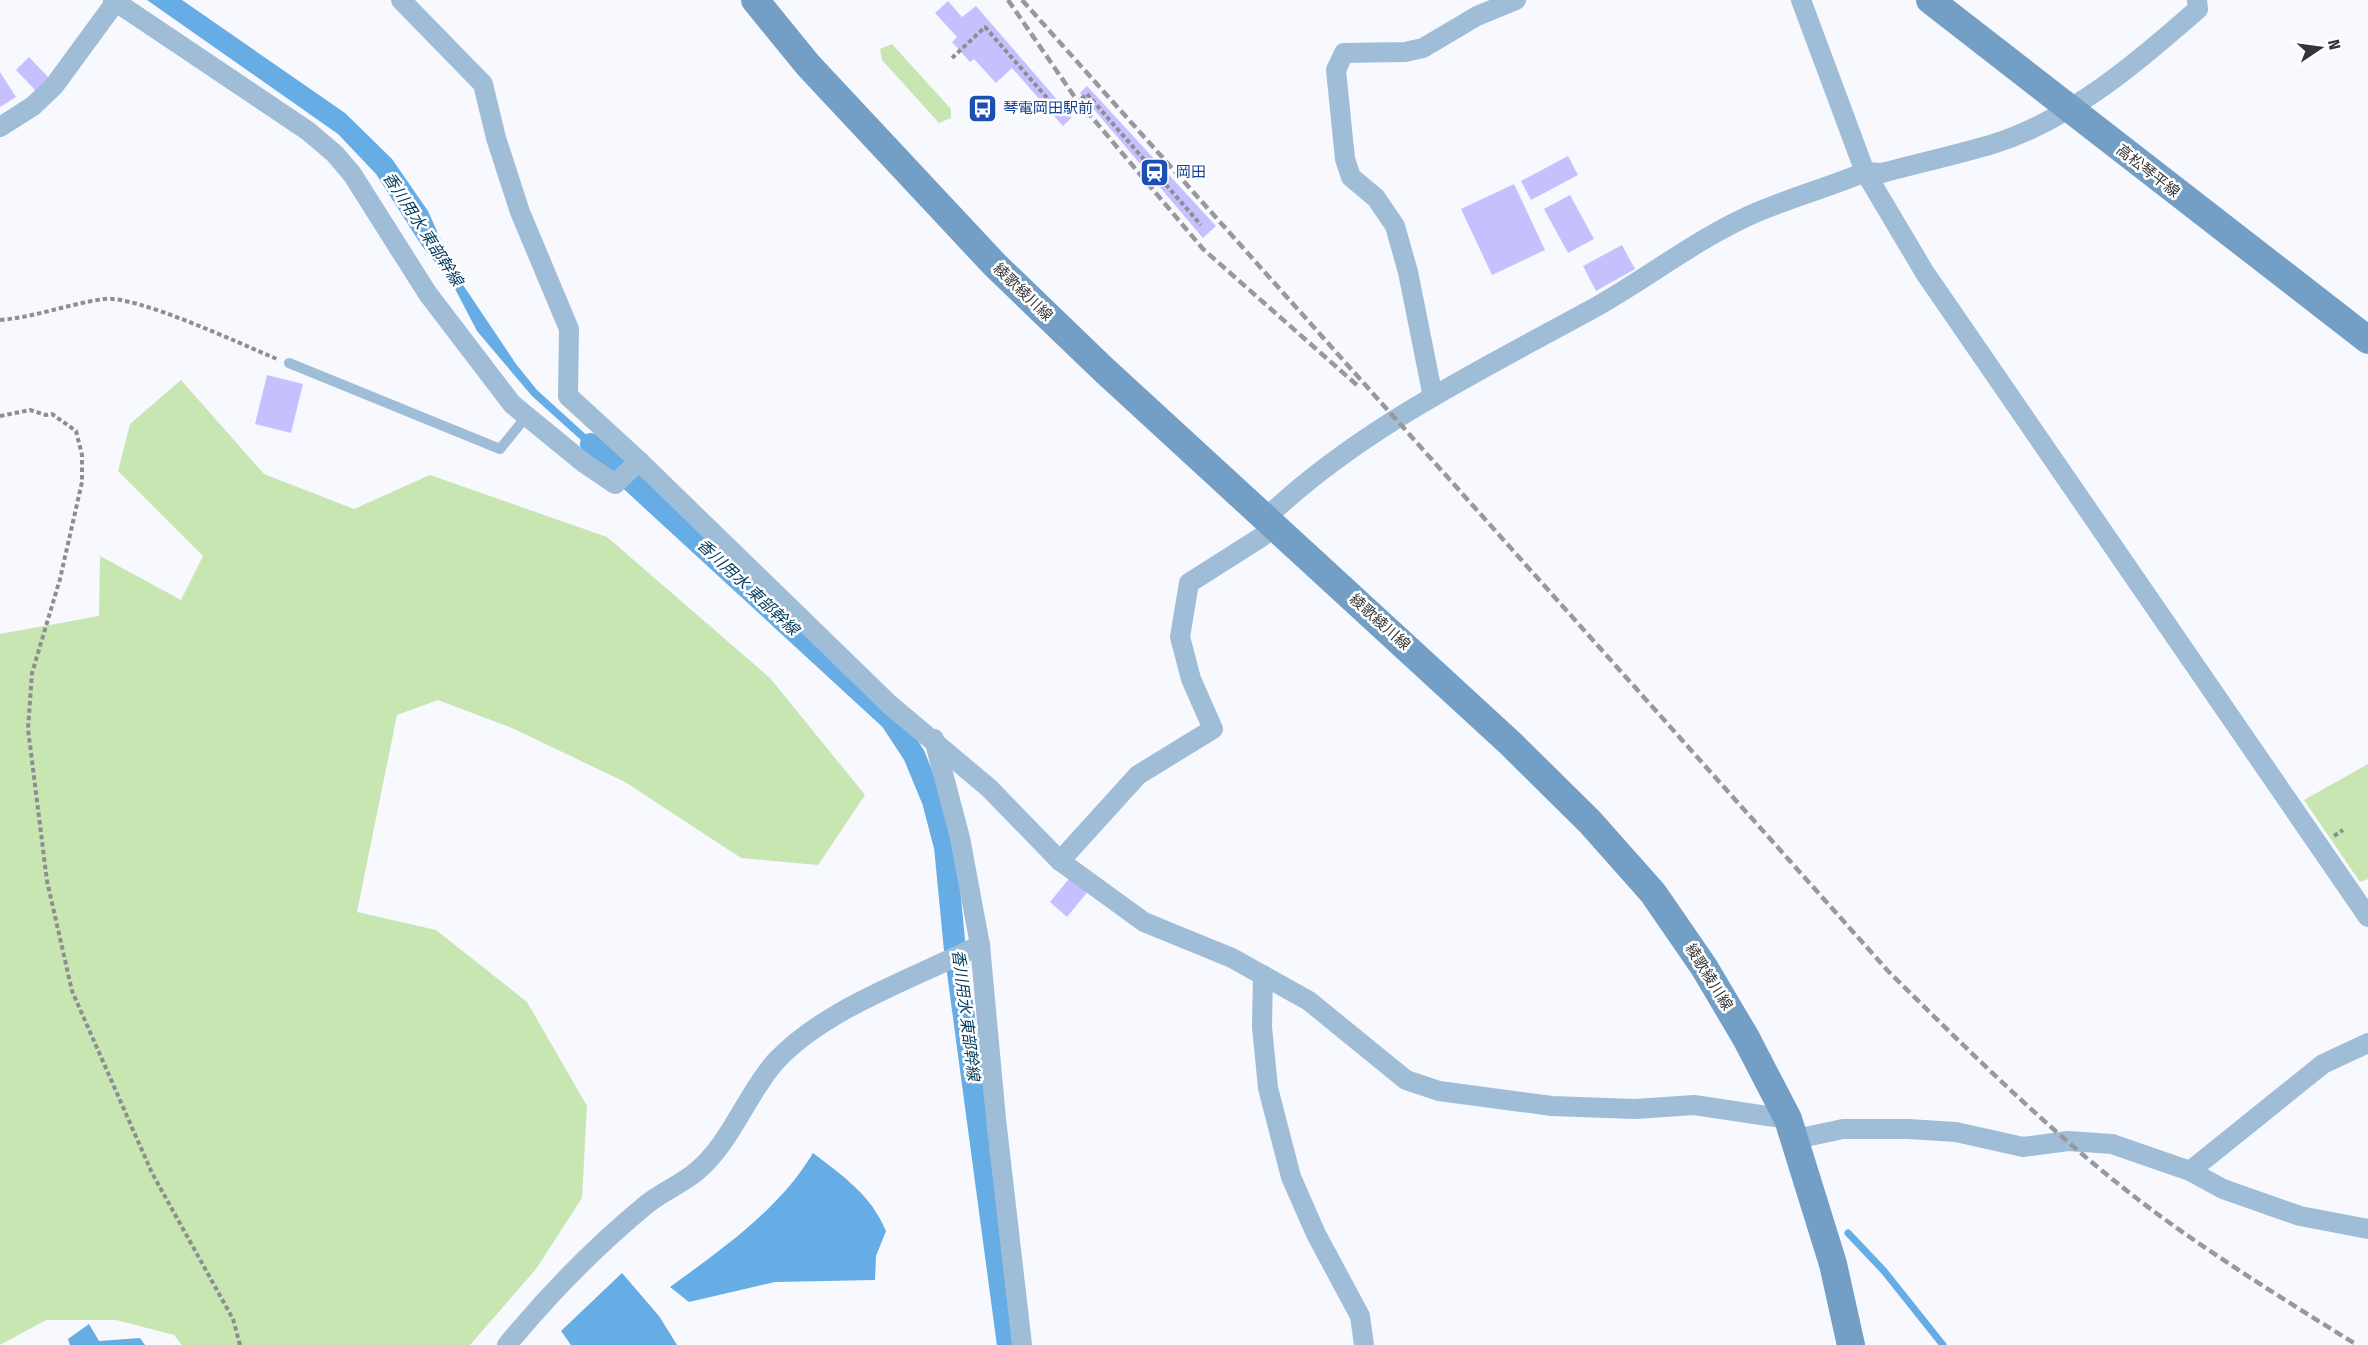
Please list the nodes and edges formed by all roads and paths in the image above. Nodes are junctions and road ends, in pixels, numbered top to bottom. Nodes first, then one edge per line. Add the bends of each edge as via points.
1 (401, 0) edge
2 (755, 0) edge
3 (1516, 0) edge
4 (1801, 0) edge
5 (1930, 0) edge
6 (2197, 0) edge
7 (115, 1) edge
8 (952, 57) dead end
9 (2068, 107) junction
10 (0, 127) edge
11 (1865, 172) junction
12 (1201, 225) dead end
13 (0, 320) edge
14 (2368, 340) edge
15 (289, 363) joint
16 (1433, 397) junction
17 (0, 416) edge
18 (526, 417) junction
19 (629, 470) junction
20 (1270, 522) junction
21 (934, 740) junction
22 (1060, 861) junction
23 (2368, 917) edge
24 (980, 945) junction
25 (1263, 975) junction
26 (2368, 1043) edge
27 (1792, 1129) junction
28 (2190, 1171) junction
29 (2368, 1228) edge
30 (240, 1345) edge
31 (507, 1345) edge
32 (1022, 1345) edge
33 (1364, 1345) edge
34 (1851, 1345) edge

1 - 19 street via 483,84 520,212 569,329 568,396
2 - 20 main road, 綾歌綾川線 via 808,64 995,265
3 - 16 street via 1477,16 1424,48 1344,53 1336,70 1345,159 1351,177 1376,198 1395,226
4 - 11 street
5 - 9 main road, 高松琴平線
6 - 9 street via 2198,9 2132,67
7 - 10 street via 54,86 33,106
7 - 18 street via 308,131 335,154 352,174 428,294 484,371
8 - 12 path via 985,27 1062,115 1087,94
9 - 11 street via 2051,119 1994,143 1882,173
9 - 14 main road, 高松琴平線
11 - 16 street via 1743,218 1704,238 1596,307 1495,359
11 - 23 street via 1925,273
13 - 15 path via 30,318 105,299 138,303
15 - 18 lane via 500,449
16 - 20 street via 1337,461
17 - 30 path via 30,410 51,414 76,431 82,455 82,482 60,579 32,673 28,729 46,881 72,991 152,1173 233,1319
18 - 19 street via 615,484
19 - 21 street
20 - 22 street via 1263,536 1188,583 1180,637 1191,679 1213,729 1138,775
20 - 27 main road, 綾歌綾川線 via 1510,743 1590,822 1653,893 1746,1038
21 - 22 street via 989,788
21 - 24 street via 960,838
22 - 25 street via 1144,922
24 - 31 street via 934,969 891,985 807,1034 775,1062 698,1170 650,1202 596,1248
24 - 32 street
25 - 27 street via 1310,1001 1406,1080 1439,1091 1552,1106 1635,1109 1694,1105
25 - 33 street via 1268,1088 1291,1178 1360,1316
26 - 28 street via 2322,1064
27 - 28 street via 1956,1132 2023,1147 2068,1141 2112,1144
27 - 34 main road, 綾歌綾川線 via 1833,1264
28 - 29 street via 2223,1189 2300,1216

